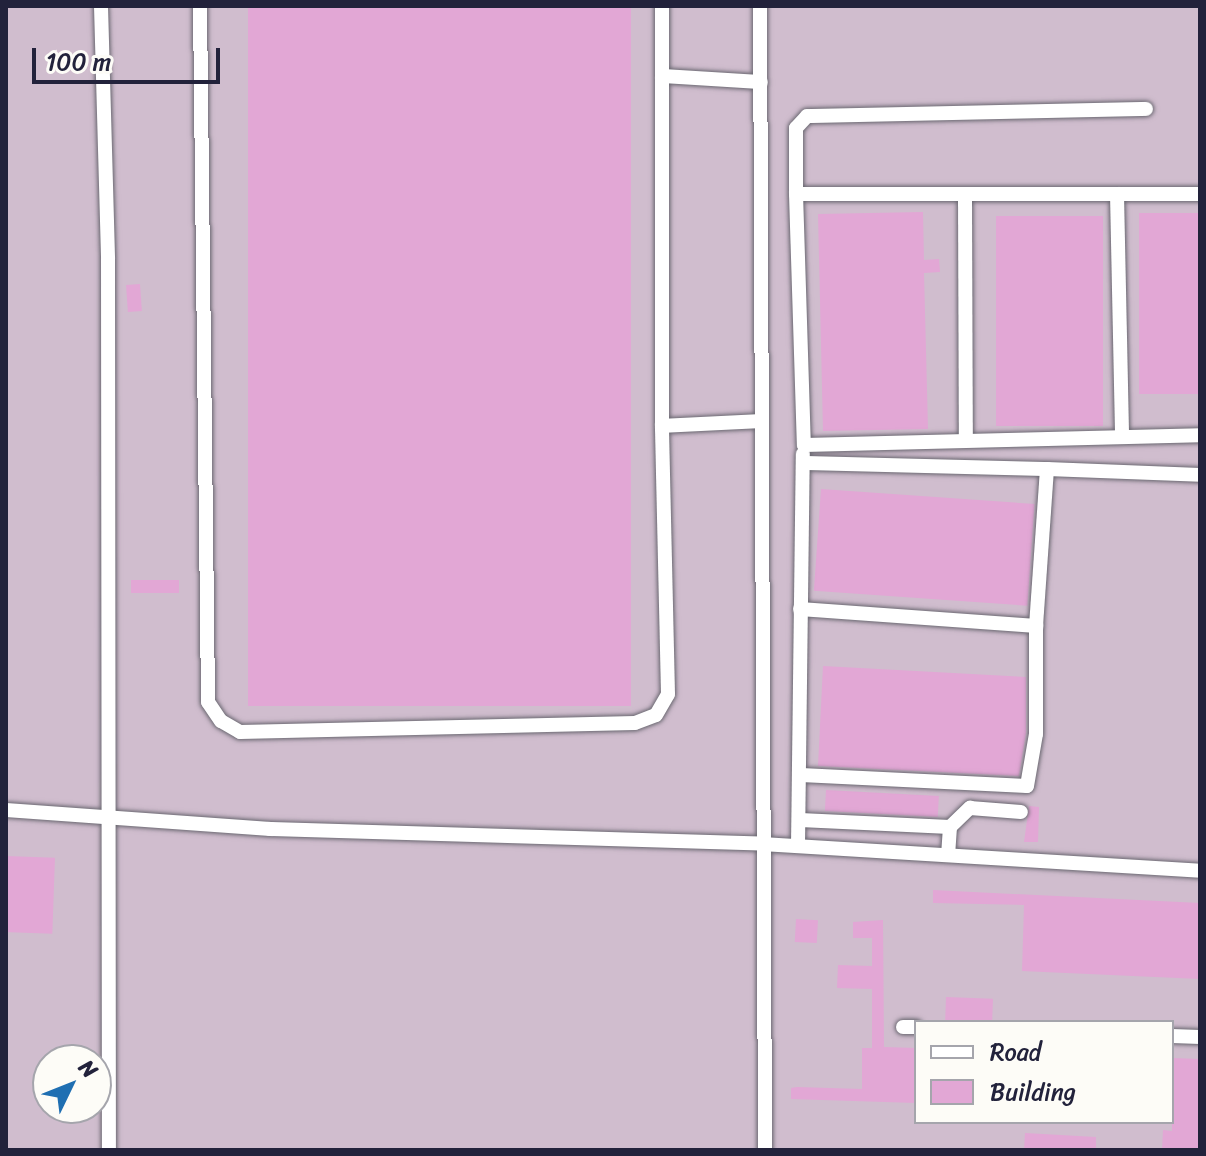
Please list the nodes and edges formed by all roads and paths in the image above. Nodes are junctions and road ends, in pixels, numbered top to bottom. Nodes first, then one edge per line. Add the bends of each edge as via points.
1 (101, 6) edge
2 (200, 6) edge
3 (662, 6) edge
4 (760, 6) edge
5 (662, 76) junction
6 (761, 82) junction
7 (1146, 109) dead end
8 (796, 194) junction
9 (1117, 194) junction
10 (1200, 194) edge
11 (965, 197) junction
12 (760, 421) junction
13 (662, 426) junction
14 (1122, 435) junction
15 (1200, 435) edge
16 (966, 438) junction
17 (804, 445) junction
18 (803, 463) junction
19 (1047, 469) junction
20 (1200, 475) edge
21 (800, 609) junction
22 (1036, 626) junction
23 (801, 775) junction
24 (6, 810) edge
25 (1021, 812) dead end
26 (105, 819) junction
27 (800, 820) junction
28 (950, 827) junction
29 (762, 844) junction
30 (798, 846) junction
31 (948, 854) junction
32 (1200, 871) edge
33 (1174, 1036) edge
34 (1200, 1037) edge
35 (109, 1150) edge
36 (765, 1150) edge

1 - 26 lane via 108,259
2 - 13 lane via 208,702 221,721 240,732 635,723 656,715 668,694
3 - 5 lane
4 - 6 lane
5 - 6 lane
5 - 13 lane
6 - 12 lane
7 - 8 lane via 807,116 796,128
8 - 11 lane
8 - 17 lane
9 - 10 lane
9 - 11 lane
9 - 14 lane
11 - 16 lane
12 - 13 lane
12 - 29 lane
14 - 15 lane
14 - 16 lane
16 - 17 lane
17 - 18 lane
18 - 19 lane
18 - 21 lane
19 - 20 lane
19 - 22 lane
21 - 22 lane
21 - 23 lane
22 - 23 lane via 1036,734 1027,786
23 - 27 lane
24 - 26 lane
25 - 28 lane via 970,808
26 - 29 lane via 270,829 442,831 606,843
26 - 35 lane
27 - 28 lane
27 - 30 lane
28 - 31 lane
29 - 30 lane
29 - 36 lane
30 - 31 lane
31 - 32 lane
33 - 34 lane

